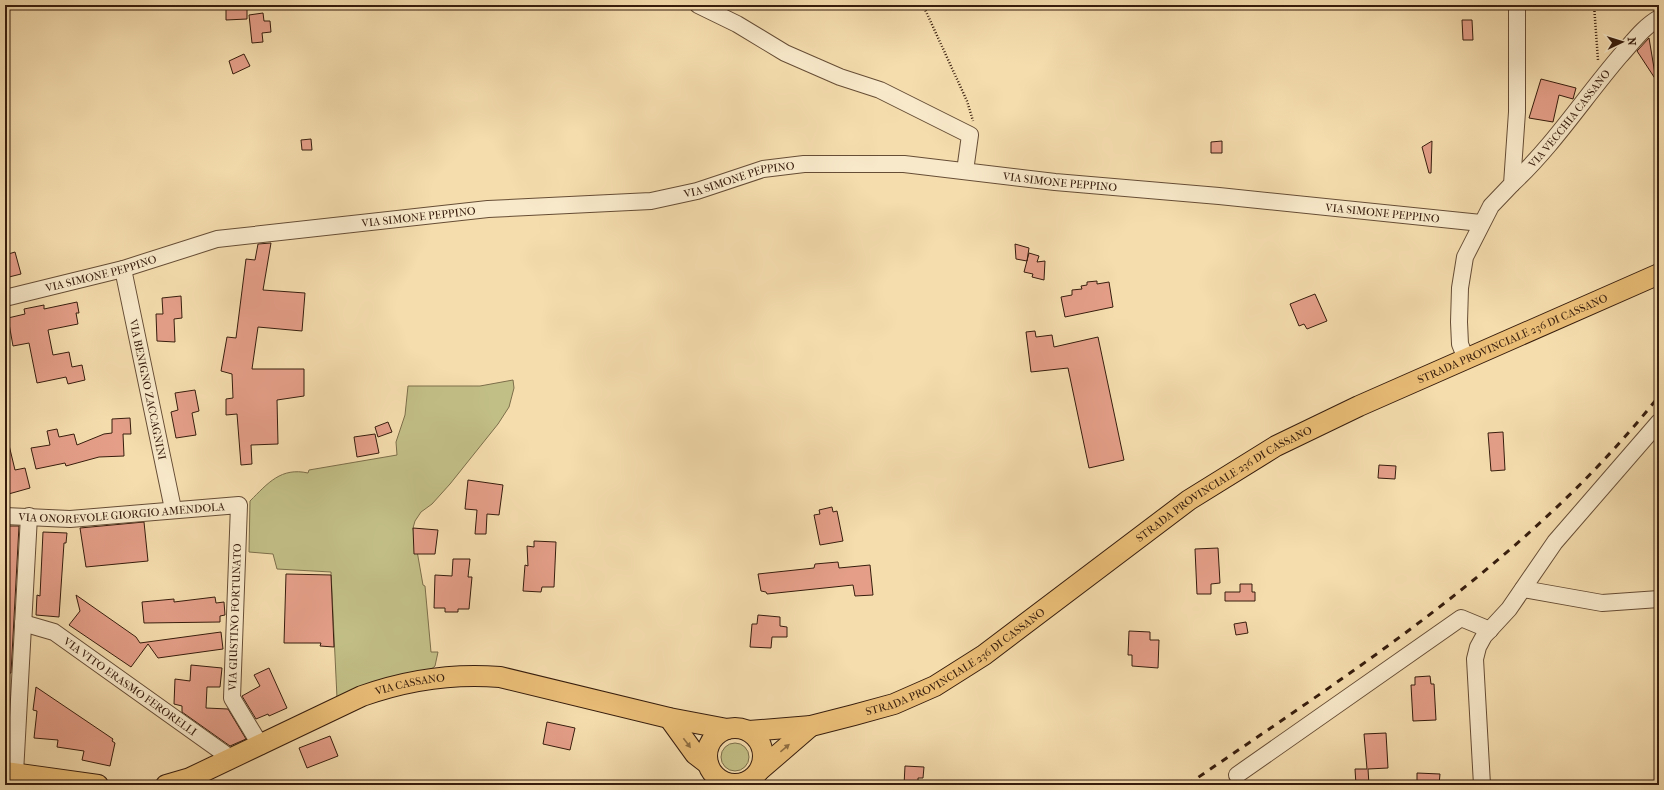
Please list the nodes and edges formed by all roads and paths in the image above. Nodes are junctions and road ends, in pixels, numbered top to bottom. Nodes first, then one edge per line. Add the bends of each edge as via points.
1 (698, 5) edge
2 (924, 5) edge
3 (1517, 5) edge
4 (1594, 5) edge
5 (1659, 18) edge
6 (1597, 85) junction
7 (970, 135) junction
8 (965, 171) junction
9 (1512, 184) junction
10 (1481, 223) junction
11 (123, 269) junction
12 (1659, 274) edge
13 (5, 298) edge
14 (1466, 359) junction
15 (1659, 422) edge
16 (239, 504) joint
17 (173, 510) junction
18 (5, 516) edge
19 (29, 516) junction
20 (1523, 589) junction
21 (1659, 599) edge
22 (23, 623) junction
23 (1493, 627) junction
24 (669, 718) junction
25 (810, 726) junction
26 (727, 729) junction
27 (749, 731) junction
28 (261, 746) junction
29 (232, 759) junction
30 (10, 772) edge
31 (712, 774) edge
32 (1237, 775) dead end
33 (754, 778) edge
34 (98, 785) edge
35 (166, 785) edge
36 (1482, 785) edge

1 - 7 street via 737,24 785,53 840,77 886,92
2 - 7 path via 973,117
3 - 9 street via 1517,112
4 - 6 path via 1598,57
5 - 6 street, VIA VECCHIA CASSANO via 1649,23
6 - 9 street, VIA VECCHIA CASSANO via 1556,136
7 - 8 street
8 - 10 street, VIA SIMONE PEPPINO
8 - 11 street, VIA SIMONE PEPPINO via 904,164 804,164 763,169 697,191 651,201 488,209 217,239
9 - 10 street, VIA VECCHIA CASSANO via 1491,206
10 - 14 street, VIA VECCHIA CASSANO via 1470,245 1462,271 1460,344
11 - 13 street, VIA SIMONE PEPPINO
11 - 17 street, VIA BENIGNO ZACCAGNINI
12 - 14 main road, STRADA PROVINCIALE 236 DI CASSANO
14 - 25 main road, STRADA PROVINCIALE 236 DI CASSANO via 1299,434 1230,474 1189,500 971,664 935,686 882,708
15 - 20 street via 1555,542
16 - 17 street, VIA ONOREVOLE GIORGIO AMENDOLA
16 - 28 street, VIA GIUSTINO FORTUNATO via 232,698
17 - 19 street, VIA ONOREVOLE GIORGIO AMENDOLA via 70,519
18 - 19 street, VIA ONOREVOLE GIORGIO AMENDOLA
19 - 22 street
20 - 21 street via 1602,603
20 - 23 street
22 - 29 street, VIA VITO ERASMO FERORELLI via 54,632
22 - 30 street
23 - 32 street via 1461,618
23 - 36 street via 1478,647 1475,659
24 - 26 main road, VIA CASSANO
24 - 28 main road, VIA CASSANO via 523,682 479,676 454,676 405,682 368,693
24 -> 31 main road
25 - 27 main road, STRADA PROVINCIALE 236 DI CASSANO
33 -> 25 main road
26 - 27 main road via 742,728
26 - 31 main road via 719,732 710,743 706,755
27 - 33 main road via 762,748 763,762
28 - 29 main road, VIA CASSANO
29 - 35 main road, VIA CASSANO via 190,778
30 - 34 main road
31 - 33 main road via 718,780 731,784 744,783

